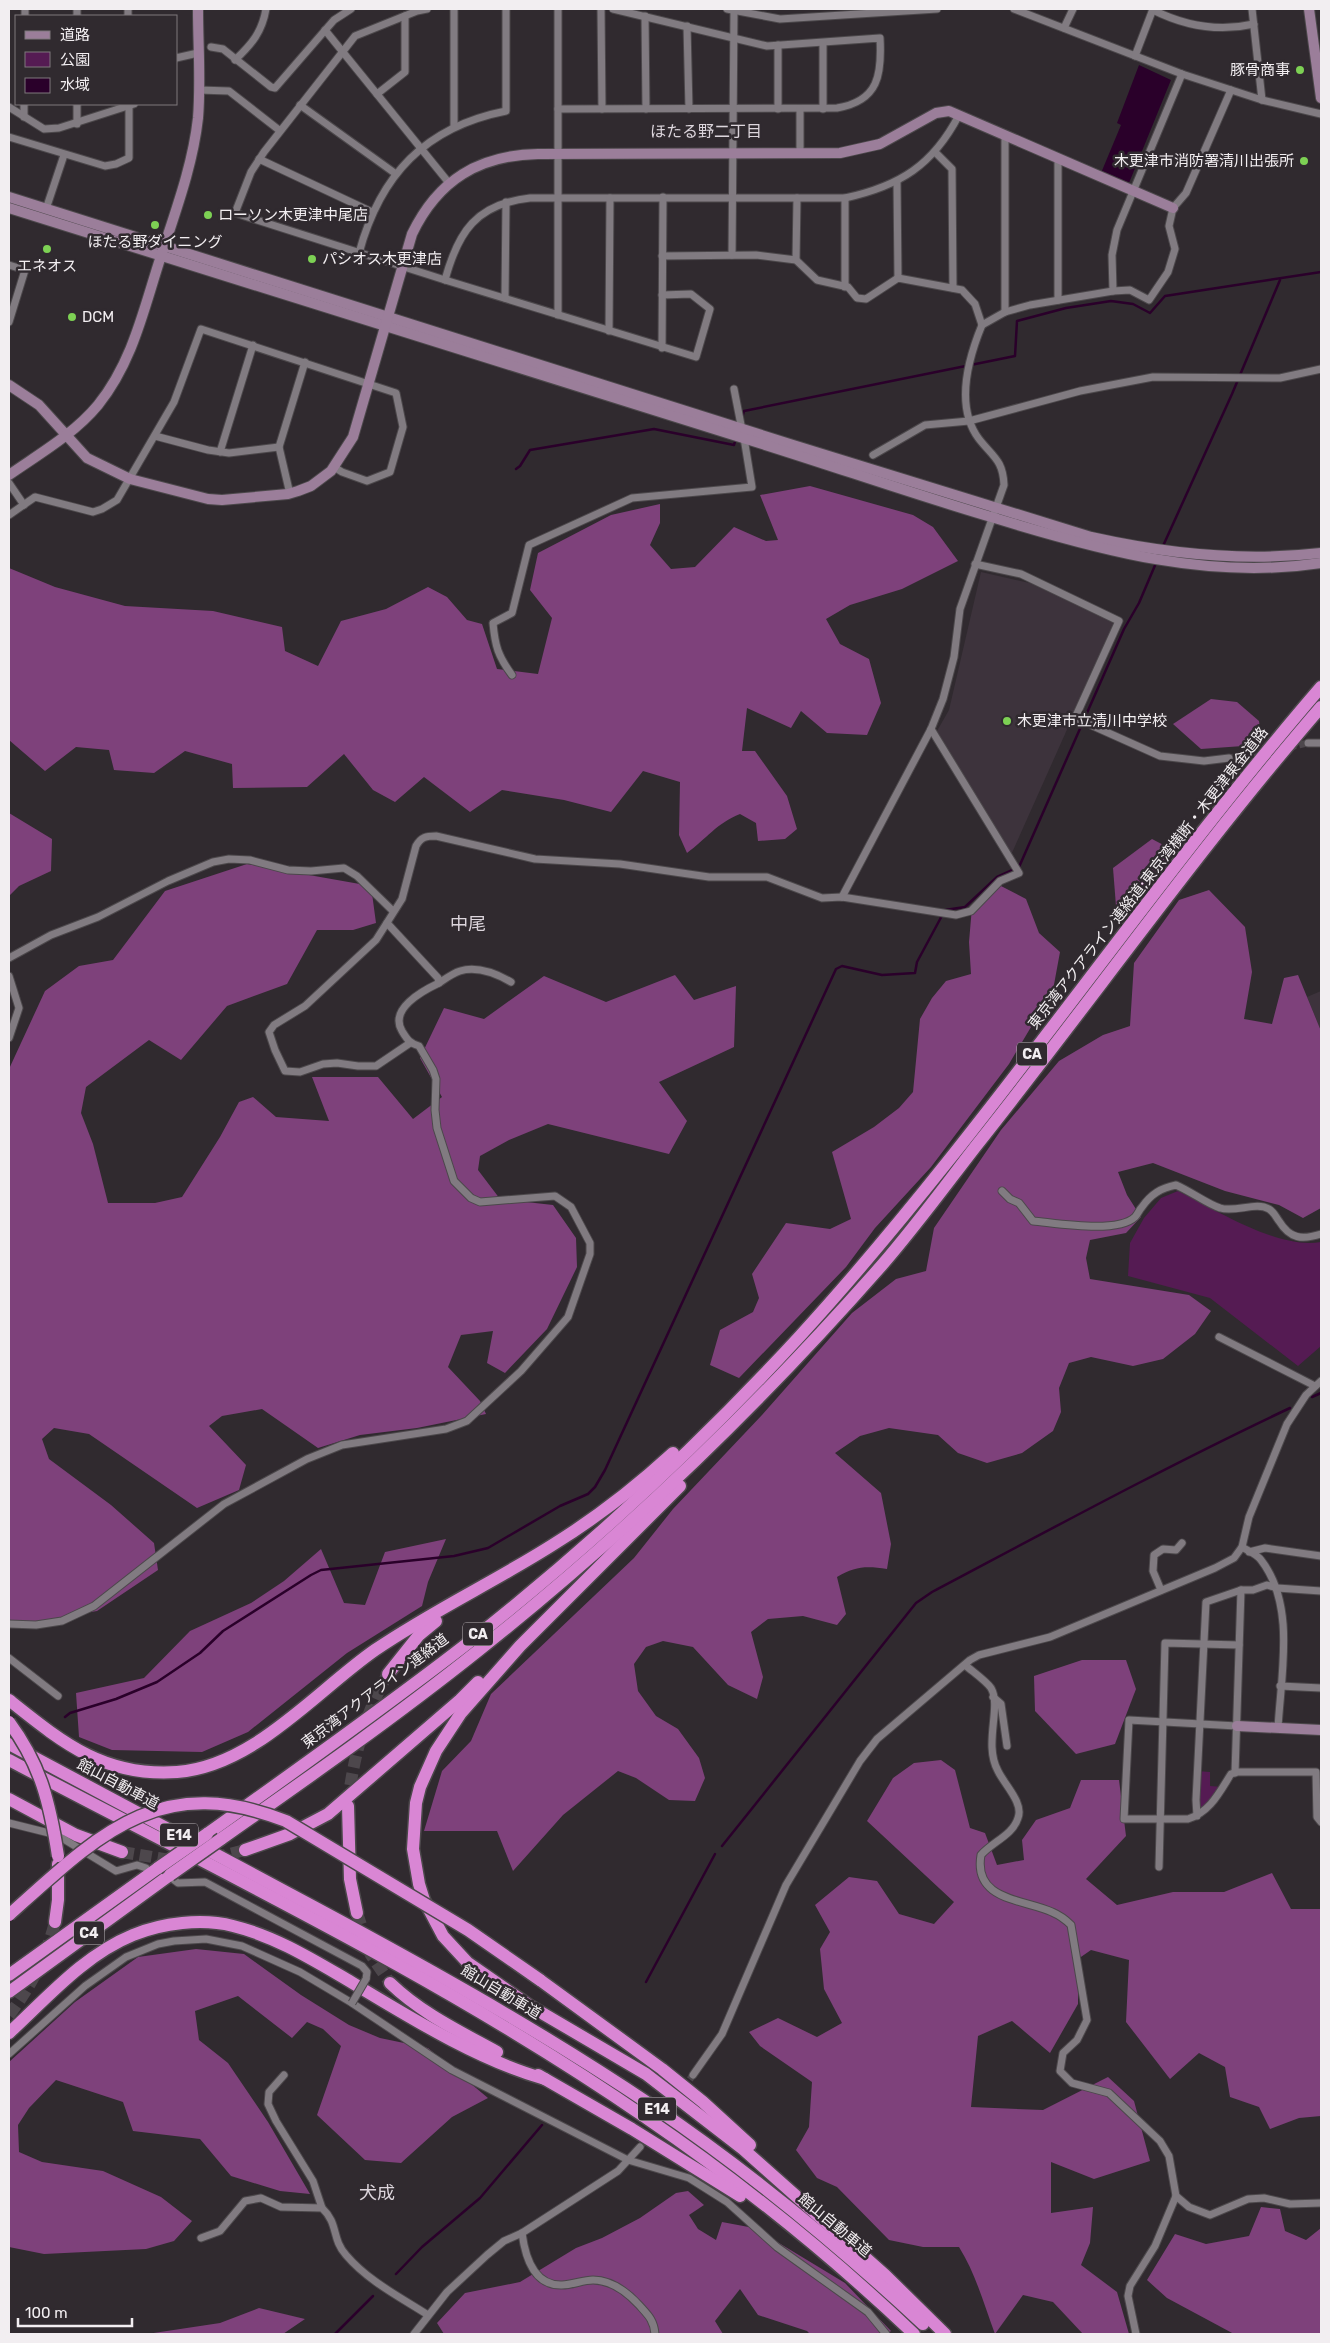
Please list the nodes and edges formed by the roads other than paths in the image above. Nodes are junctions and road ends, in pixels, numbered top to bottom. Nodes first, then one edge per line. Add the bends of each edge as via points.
1 (198, 9) edge
2 (266, 9) edge
3 (351, 9) edge
4 (427, 9) edge
5 (454, 9) edge
6 (506, 9) edge
7 (558, 9) edge
8 (601, 9) edge
9 (613, 9) edge
10 (925, 9) edge
11 (936, 9) edge
12 (1014, 9) edge
13 (1073, 9) edge
14 (1252, 9) edge
15 (1309, 9) edge
16 (730, 10) edge
17 (1153, 10) edge
18 (873, 11) edge
19 (763, 12) edge
20 (819, 12) edge
21 (404, 16) junction
22 (645, 16) junction
23 (1254, 24) junction
24 (687, 26) junction
25 (1064, 28) junction
26 (325, 30) junction
27 (734, 37) junction
28 (823, 43) junction
29 (778, 45) junction
30 (211, 47) dead end
31 (342, 52) junction
32 (198, 53) junction
33 (1135, 56) junction
34 (178, 58) edge
35 (235, 60) junction
36 (1182, 74) junction
37 (199, 90) junction
38 (1231, 90) junction
39 (377, 94) junction
40 (1321, 98) edge
41 (1262, 100) junction
42 (24, 105) edge
43 (77, 105) edge
44 (131, 105) edge
45 (300, 105) junction
46 (9, 107) edge
47 (733, 108) junction
48 (558, 109) junction
49 (602, 109) junction
50 (646, 109) junction
51 (690, 109) junction
52 (778, 109) junction
53 (800, 109) junction
54 (823, 109) junction
55 (1321, 114) edge
56 (959, 115) junction
57 (24, 117) junction
58 (77, 124) junction
59 (454, 127) junction
60 (280, 130) junction
61 (1005, 135) junction
62 (9, 137) edge
63 (421, 149) junction
64 (935, 152) junction
65 (733, 153) junction
66 (558, 154) junction
67 (800, 154) junction
68 (64, 155) junction
69 (1058, 158) junction
70 (259, 159) junction
71 (396, 174) junction
72 (897, 182) junction
73 (449, 184) junction
74 (1134, 191) junction
75 (663, 197) junction
76 (9, 198) edge
77 (558, 198) junction
78 (610, 198) junction
79 (732, 198) junction
80 (797, 198) junction
81 (845, 198) junction
82 (506, 202) junction
83 (9, 208) edge
84 (1173, 208) junction
85 (46, 209) junction
86 (372, 212) junction
87 (164, 246) junction
88 (359, 253) junction
89 (732, 255) junction
90 (662, 256) junction
91 (161, 257) junction
92 (796, 260) junction
93 (9, 265) edge
94 (404, 266) junction
95 (898, 278) junction
96 (445, 280) junction
97 (844, 287) junction
98 (953, 288) junction
99 (1113, 291) junction
100 (662, 295) junction
101 (505, 298) junction
102 (1058, 300) junction
103 (1005, 312) junction
104 (558, 315) junction
105 (9, 322) edge
106 (388, 322) junction
107 (982, 325) junction
108 (609, 331) junction
109 (253, 345) junction
110 (662, 348) junction
111 (305, 362) junction
112 (1321, 369) edge
113 (370, 383) junction
114 (9, 385) edge
115 (734, 389) dead end
116 (969, 420) junction
117 (743, 434) junction
118 (67, 435) junction
119 (155, 436) junction
120 (279, 447) junction
121 (220, 452) junction
122 (873, 455) dead end
123 (334, 467) junction
124 (9, 474) edge
125 (130, 479) junction
126 (9, 483) edge
127 (290, 494) junction
128 (24, 504) junction
129 (994, 513) junction
130 (9, 515) edge
131 (1321, 552) edge
132 (1321, 563) edge
133 (975, 564) junction
134 (512, 674) dead end
135 (1321, 687) edge
136 (1321, 707) edge
137 (931, 729) junction
138 (1308, 743) tunnel mouth
139 (1321, 743) edge
140 (1229, 758) tunnel mouth
141 (842, 898) junction
142 (393, 911) junction
143 (387, 923) junction
144 (9, 958) edge
145 (9, 976) edge
146 (511, 982) dead end
147 (439, 983) junction
148 (9, 1038) edge
149 (410, 1043) junction
150 (1002, 1190) dead end
151 (1321, 1234) edge
152 (1219, 1337) dead end
153 (801, 1344) junction
154 (1321, 1380) edge
155 (1315, 1386) junction
156 (728, 1409) joint
157 (738, 1420) joint
158 (1182, 1543) dead end
159 (1242, 1547) junction
160 (1249, 1552) junction
161 (1321, 1556) edge
162 (481, 1587) junction
163 (1277, 1588) junction
164 (1161, 1590) junction
165 (1241, 1590) junction
166 (1321, 1591) edge
167 (9, 1624) edge
168 (1203, 1644) junction
169 (1239, 1645) junction
170 (520, 1646) junction
171 (9, 1658) edge
172 (965, 1665) junction
173 (388, 1674) tunnel mouth
174 (1280, 1686) junction
175 (1321, 1688) edge
176 (58, 1696) dead end
177 (993, 1697) junction
178 (9, 1700) edge
179 (9, 1722) edge
180 (1163, 1722) junction
181 (1199, 1724) junction
182 (1237, 1726) junction
183 (1278, 1728) junction
184 (1321, 1730) edge
185 (9, 1744) edge
186 (1007, 1746) dead end
187 (9, 1760) edge
188 (1319, 1772) edge
189 (1235, 1773) junction
190 (9, 1800) edge
191 (348, 1806) tunnel mouth
192 (1197, 1816) junction
193 (1160, 1819) junction
194 (1321, 1822) edge
195 (9, 1823) edge
196 (188, 1847) joint
197 (245, 1850) tunnel mouth
198 (122, 1852) tunnel mouth
199 (200, 1854) joint
200 (1159, 1867) dead end
201 (152, 1868) junction
202 (172, 1878) junction
203 (357, 1913) tunnel mouth
204 (9, 1915) edge
205 (55, 1922) tunnel mouth
206 (9, 1975) edge
207 (390, 1982) tunnel mouth
208 (9, 1992) edge
209 (352, 2003) junction
210 (9, 2033) edge
211 (9, 2054) edge
212 (284, 2075) dead end
213 (693, 2075) tunnel mouth
214 (545, 2079) junction
215 (640, 2147) tunnel mouth
216 (628, 2160) junction
217 (1176, 2196) junction
218 (1321, 2203) edge
219 (322, 2208) junction
220 (819, 2218) junction
221 (785, 2222) junction
222 (522, 2233) junction
223 (201, 2238) dead end
224 (428, 2315) junction
225 (414, 2334) edge
226 (655, 2334) edge
227 (886, 2334) edge
228 (914, 2334) edge
229 (934, 2334) edge
230 (945, 2334) edge
231 (1136, 2334) edge

1 - 32 street
2 - 35 street via 257,38
3 - 26 street
4 - 21 street
5 - 59 street
6 - 59 street via 506,111
7 - 48 street
8 - 49 street
9 - 22 street
10 - 11 street
10 - 18 street
12 - 25 street
13 - 25 street
14 - 23 street
15 - 40 street
16 - 19 street
16 - 27 street
17 - 23 street via 1209,28
17 - 33 street
18 - 20 street
19 - 20 street via 780,18
21 - 31 street via 355,36
21 - 39 street via 405,72
22 - 24 street
22 - 50 street
23 - 41 street
24 - 27 street
24 - 51 street
25 - 33 street
26 - 31 street
26 - 35 street via 275,88
27 - 29 street via 767,46
27 - 47 street
28 - 29 street
28 - 54 street
28 - 54 street via 880,38 881,64 875,86 859,102
29 - 52 street
30 - 35 street via 223,49
31 - 39 street
31 - 45 street
32 - 34 street
32 - 37 street
33 - 36 street
36 - 38 street
36 - 74 street
37 - 60 street via 230,91
37 - 87 street via 198,119 190,157
38 - 41 street
38 - 84 street via 1186,193
39 - 63 street
41 - 55 street
42 - 57 street
43 - 58 street
44 - 58 street
44 - 68 street via 129,158 105,166
45 - 60 street
45 - 71 street
46 - 57 street
47 - 51 street
47 - 52 street
47 - 65 street
48 - 49 street
48 - 66 street
49 - 50 street
50 - 51 street
52 - 53 street
53 - 54 street
53 - 67 street
56 - 61 street
56 - 64 street
56 - 67 street via 949,111 936,113 891,140 854,151
57 - 58 street via 44,129
59 - 63 street
60 - 70 street
61 - 69 street
61 - 103 street
62 - 68 street
63 - 71 street
63 - 73 street
64 - 72 street
64 - 98 street via 952,169
65 - 66 street
65 - 67 street
65 - 79 street
66 - 73 street via 503,157 485,162
66 - 77 street
68 - 85 street
69 - 74 street
69 - 102 street
70 - 86 street
70 - 88 street via 236,213
71 - 86 street
72 - 81 street
72 - 95 street
73 - 94 street via 435,197 417,223
74 - 84 street
74 - 99 street via 1114,243
75 - 78 street
75 - 79 street
75 - 90 street
76 - 85 street
77 - 78 street
77 - 82 street
77 - 104 street
78 - 108 street
79 - 80 street
79 - 89 street
80 - 81 street
80 - 92 street
81 - 97 street
82 - 96 street via 484,213 465,230
82 - 101 street
83 - 91 street
84 - 99 street via 1169,226 1175,249 1168,272 1148,300 1130,290
85 - 87 street
86 - 88 street
87 - 91 street
87 - 106 street
88 - 94 street
89 - 90 street
89 - 92 street
90 - 100 street
91 - 106 street
91 - 118 street via 141,325 120,372 97,406
92 - 97 street via 817,280
93 - 105 street via 25,270
94 - 96 street
94 - 106 street
95 - 97 street via 866,299 857,298
95 - 98 street
96 - 101 street
98 - 107 street via 962,290 975,304
99 - 102 street
100 - 110 street
100 - 110 street via 692,294 710,309 696,357
101 - 104 street
102 - 103 street
103 - 107 street
104 - 108 street
106 - 113 street
106 - 117 street
107 - 116 street via 968,370
108 - 110 street
109 - 111 street
109 - 119 street via 200,329 182,383
109 - 121 street
111 - 113 street
111 - 120 street
112 - 116 street via 1280,378 1153,377 1080,391
113 - 123 street via 353,437
113 - 123 street via 396,393 403,427 390,472 367,481
114 - 118 street via 39,405
115 - 117 street
116 - 122 street via 925,425
116 - 129 street via 979,439 999,460 1004,474 1004,485
117 - 129 street
117 - 134 street via 752,487 632,498 529,545 512,614 493,623 500,658
118 - 124 street
118 - 125 street via 87,458
119 - 121 street
119 - 125 street
120 - 121 street
120 - 127 street
123 - 127 street via 311,486
125 - 127 street via 208,499
125 - 128 street via 117,500 93,512 35,497
126 - 128 street
128 - 130 street
129 - 131 street via 1140,548 1205,556
129 - 132 street via 1090,547 1138,557 1240,568
129 - 133 street
133 - 137 street via 960,609 954,657 943,699
133 - 140 street via 1021,574 1119,621 1075,718 1160,756 1204,762
135 - 153 highway, 東京湾アクアライン連絡道;東京湾横断・木更津東金道路 / CA via 1230,796 928,1186
136 - 153 highway, 東京湾アクアライン連絡道;東京湾横断・木更津東金道路 / CA via 1241,804 907,1234 883,1263
137 - 141 street
137 - 141 street via 1019,873 1000,882 971,911 956,916
138 - 139 street
141 - 142 street via 822,898 767,877 709,877 620,864 535,860 426,836 416,846 402,899
142 - 143 street
142 - 144 street via 357,876 344,868 311,872 229,859 213,862 168,881
143 - 147 street via 438,978
143 - 149 street via 356,961 305,1006 270,1028 269,1037 285,1072 293,1073 323,1064 376,1066
145 - 148 street via 19,1008
146 - 147 street via 490,972 469,970 459,971
147 - 149 street via 416,996 398,1019
149 - 167 street via 419,1046 436,1079 437,1128 454,1181 471,1198 480,1202 555,1196 571,1207 590,1243 590,1254 568,1316 521,1371 468,1421 446,1429 342,1446 307,1458 224,1504 94,1606 62,1621 36,1626
150 - 151 street via 1019,1203 1033,1221 1083,1228 1134,1218 1152,1195 1162,1188 1176,1185 1220,1208 1237,1210 1260,1206 1270,1209 1285,1231 1295,1236 1306,1239
152 - 155 street
153 - 156 highway, 東京湾アクアライン連絡道;東京湾横断・木更津東金道路 / CA
153 - 157 highway, 東京湾アクアライン連絡道;東京湾横断・木更津東金道路 / CA
153 - 162 highway via 758,1372 664,1462 623,1496 554,1544
153 - 170 highway via 739,1430
154 - 155 street
155 - 159 street via 1293,1413 1282,1434 1249,1517
156 - 196 highway, 東京湾アクアライン連絡道 / CA, bridge via 617,1516 476,1636
157 - 199 highway, 東京湾アクアライン連絡道 / CA, bridge via 627,1525 477,1652
158 - 164 street via 1176,1550 1163,1549 1154,1555 1153,1571
159 - 160 street
159 - 164 street via 1226,1563
160 - 161 street via 1265,1548
160 - 163 street via 1260,1558
162 - 173 highway via 419,1635
162 - 178 highway via 376,1650 256,1743 233,1756 198,1768 158,1773 101,1763 72,1748
163 - 165 street via 1267,1585
163 - 166 street
163 - 174 street via 1284,1619
164 - 172 street via 1050,1637 979,1655
165 - 168 street via 1206,1602
165 - 169 street
168 - 169 street
168 - 180 street via 1165,1643
168 - 181 street
169 - 182 street
170 - 197 highway via 500,1660 460,1700 328,1814 290,1834
170 - 220 highway via 462,1713 436,1751 420,1787 414,1827 415,1866 424,1900 433,1918 468,1963 530,2006 646,2074 743,2149
171 - 176 street
172 - 177 street via 990,1688
172 - 213 street via 877,1739 860,1761 786,1885 722,2034
174 - 175 street
174 - 183 street
177 - 186 street via 1001,1704
177 - 217 street via 991,1752 1000,1776 1016,1799 1019,1816 1013,1828 981,1855 981,1871 988,1886 999,1895 1013,1902 1051,1911 1071,1925 1087,2020 1077,2040 1063,2052 1060,2071 1072,2083 1109,2093 1160,2141 1170,2156
179 - 205 highway, bridge via 38,1770 48,1801 58,1856
180 - 181 street
180 - 193 street
180 - 193 street via 1129,1720 1124,1819
181 - 182 street
181 - 192 street
182 - 183 street
182 - 189 street
183 - 184 street
185 - 229 highway, 館山自動車道 / E14 via 445,1978 590,2066 652,2106 762,2187 866,2272
187 - 221 highway, 館山自動車道 / E14 via 345,1937 531,2044 644,2116
188 - 189 street
188 - 194 street via 1317,1817
189 - 192 street via 1231,1774 1207,1810
190 - 198 highway via 76,1835
191 - 203 highway via 350,1879
192 - 193 street
193 - 200 street
195 - 201 street via 57,1835 116,1870 137,1865
196 - 201 highway, C4, bridge
199 - 202 highway, C4, bridge
201 - 206 highway, C4
202 - 208 highway, C4
202 - 209 street, bridge via 178,1883 205,1882 362,1966 367,1972 366,1979
204 - 220 highway, bridge via 88,1846 148,1812 183,1804 225,1804 286,1821 468,1930 662,2069 749,2145
207 - 214 highway via 414,2005 440,2022
209 - 211 street via 300,1972 242,1946 206,1940 174,1941 139,1951 109,1967
209 - 216 street via 452,2070
210 - 214 highway via 75,1971 117,1943 153,1928 213,1923 248,1930 285,1945 443,2036 524,2074
212 - 219 street via 269,2092 268,2104 312,2181
214 - 221 highway
215 - 216 street
216 - 222 street via 618,2171
216 - 227 street via 689,2178 728,2202 777,2248 868,2312
217 - 218 street via 1188,2207 1210,2215 1248,2198 1290,2204
217 - 231 street via 1155,2246 1130,2286 1128,2296
219 - 223 street via 281,2207 260,2198 245,2201 220,2231
219 - 224 street via 332,2217 337,2242 347,2256 379,2284
220 - 230 highway via 885,2275
221 - 228 highway, 館山自動車道 / E14
222 - 224 street via 504,2241 464,2274
222 - 226 street via 524,2250 533,2272 561,2286 594,2280 614,2285 652,2319
224 - 225 street

